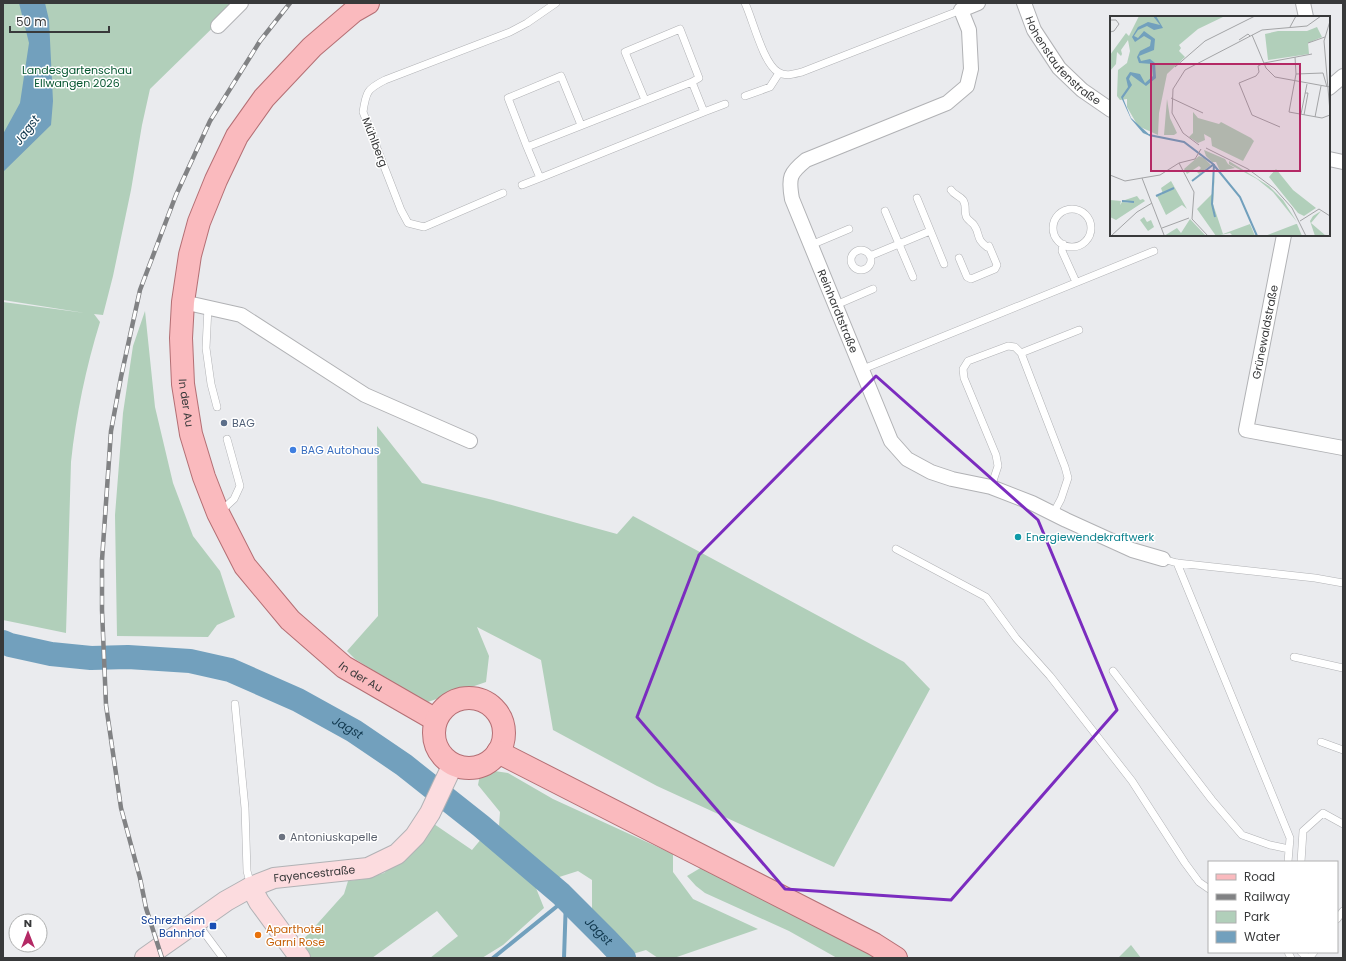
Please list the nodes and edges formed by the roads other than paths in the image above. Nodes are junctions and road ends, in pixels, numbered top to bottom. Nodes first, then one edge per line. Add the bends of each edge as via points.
1 (241, 3) edge
2 (368, 3) edge
3 (556, 3) edge
4 (745, 3) edge
5 (978, 3) edge
6 (1024, 3) edge
7 (1304, 3) edge
8 (961, 10) junction
9 (1306, 16) edge
10 (218, 26) dead end
11 (779, 73) junction
12 (1343, 76) edge
13 (692, 82) junction
14 (1330, 87) edge
15 (745, 96) dead end
16 (645, 100) junction
17 (725, 104) dead end
18 (1110, 109) edge
19 (704, 112) junction
20 (581, 125) junction
21 (527, 147) junction
22 (1330, 159) edge
23 (1343, 162) edge
24 (540, 178) junction
25 (522, 185) dead end
26 (951, 190) dead end
27 (503, 193) dead end
28 (917, 198) dead end
29 (885, 211) dead end
30 (849, 229) dead end
31 (930, 231) junction
32 (1284, 236) edge
33 (899, 244) junction
34 (1063, 244) junction
35 (812, 245) junction
36 (1154, 251) dead end
37 (870, 256) dead end
38 (959, 258) dead end
39 (944, 264) dead end
40 (913, 277) dead end
41 (1076, 282) junction
42 (873, 289) dead end
43 (183, 302) junction
44 (836, 305) junction
45 (208, 307) junction
46 (1079, 330) dead end
47 (1021, 353) junction
48 (863, 369) junction
49 (217, 407) dead end
50 (227, 439) dead end
51 (470, 441) dead end
52 (1343, 448) edge
53 (991, 487) junction
54 (218, 513) junction
55 (1053, 514) junction
56 (896, 549) dead end
57 (1164, 559) joint
58 (1177, 563) junction
59 (1343, 583) edge
60 (1294, 657) dead end
61 (1343, 668) edge
62 (1113, 671) dead end
63 (235, 704) dead end
64 (436, 720) junction
65 (1321, 742) dead end
66 (1343, 750) edge
67 (498, 752) junction
68 (449, 772) junction
69 (1343, 824) edge
70 (1289, 848) junction
71 (1288, 861) edge
72 (1301, 861) edge
73 (251, 887) junction
74 (1208, 888) edge
75 (196, 922) junction
76 (145, 958) edge
77 (223, 958) edge
78 (300, 958) edge
79 (896, 958) edge

1 - 10 street
2 - 43 main road, In der Au via 354,11 312,46 264,98 237,136 199,222 190,255
3 - 27 lane, Mühlberg via 510,32 385,80 372,86 365,96 363,112 408,223 424,227
4 - 11 lane via 766,59
5 - 8 street
6 - 18 street, Hohenstaufenstraße via 1034,30 1059,68 1082,90
7 - 9 street
8 - 11 lane via 802,72 790,75
8 - 35 street, Reinhardtstraße via 969,30 972,69 967,86 947,103 806,160 794,170 789,184 792,199
11 - 15 lane via 770,87
12 - 14 street
13 - 16 lane
13 - 16 lane via 699,78 680,29 625,52
13 - 19 lane
16 - 20 lane
17 - 19 lane
19 - 24 lane
20 - 21 lane
20 - 21 lane via 561,76 508,98
21 - 24 lane
22 - 23 street
24 - 25 lane
26 - 38 lane via 964,202 967,218 976,227 980,242 988,246 997,265 995,269 971,279 967,277
28 - 31 lane
29 - 33 lane
30 - 35 lane
31 - 33 lane
31 - 39 lane
32 - 52 street, Grünewaldstraße via 1246,430
33 - 37 lane
33 - 40 lane
34 - 34 lane via 1076,246 1082,244 1090,235 1092,229 1088,217 1079,209 1066,210 1056,217 1053,229
34 - 41 lane via 1062,250
35 - 44 street, Reinhardtstraße
36 - 41 lane
41 - 48 lane
42 - 44 lane
43 - 45 street
43 - 54 main road, In der Au via 183,384 191,434
44 - 48 street, Reinhardtstraße
45 - 49 lane via 206,348
45 - 51 street via 241,315 365,395
46 - 47 lane
47 - 53 lane via 1015,347 1008,346 968,361 963,370 996,455 998,466
47 - 55 lane via 1068,478
48 - 53 street, Reinhardtstraße via 891,441 907,459 931,472 952,479
50 - 54 lane via 240,486 234,499
53 - 55 street, Reinhardtstraße
54 - 64 main road, In der Au via 246,566 290,620 344,667
55 - 57 street, Reinhardtstraße via 1132,550
56 - 74 lane via 986,597 1132,781 1185,863 1199,882
57 - 58 lane
58 - 59 lane
58 - 70 lane via 1274,797 1290,838
60 - 61 lane
62 - 70 lane via 1242,835 1270,846
63 - 73 lane via 245,808 247,871
64 - 67 main road via 442,710 451,703 474,698 485,702 501,719 504,730 503,742
64 - 68 main road via 433,730 434,741
65 - 66 lane
67 - 68 main road via 482,765 462,767
67 - 79 main road
68 - 73 main road, Fayencestraße via 430,813 415,836 397,854 368,868 274,878
69 - 72 lane via 1323,813 1303,831
70 - 71 lane
73 - 75 main road, Fayencestraße
73 - 78 main road
75 - 76 main road, Fayencestraße
75 - 77 lane

